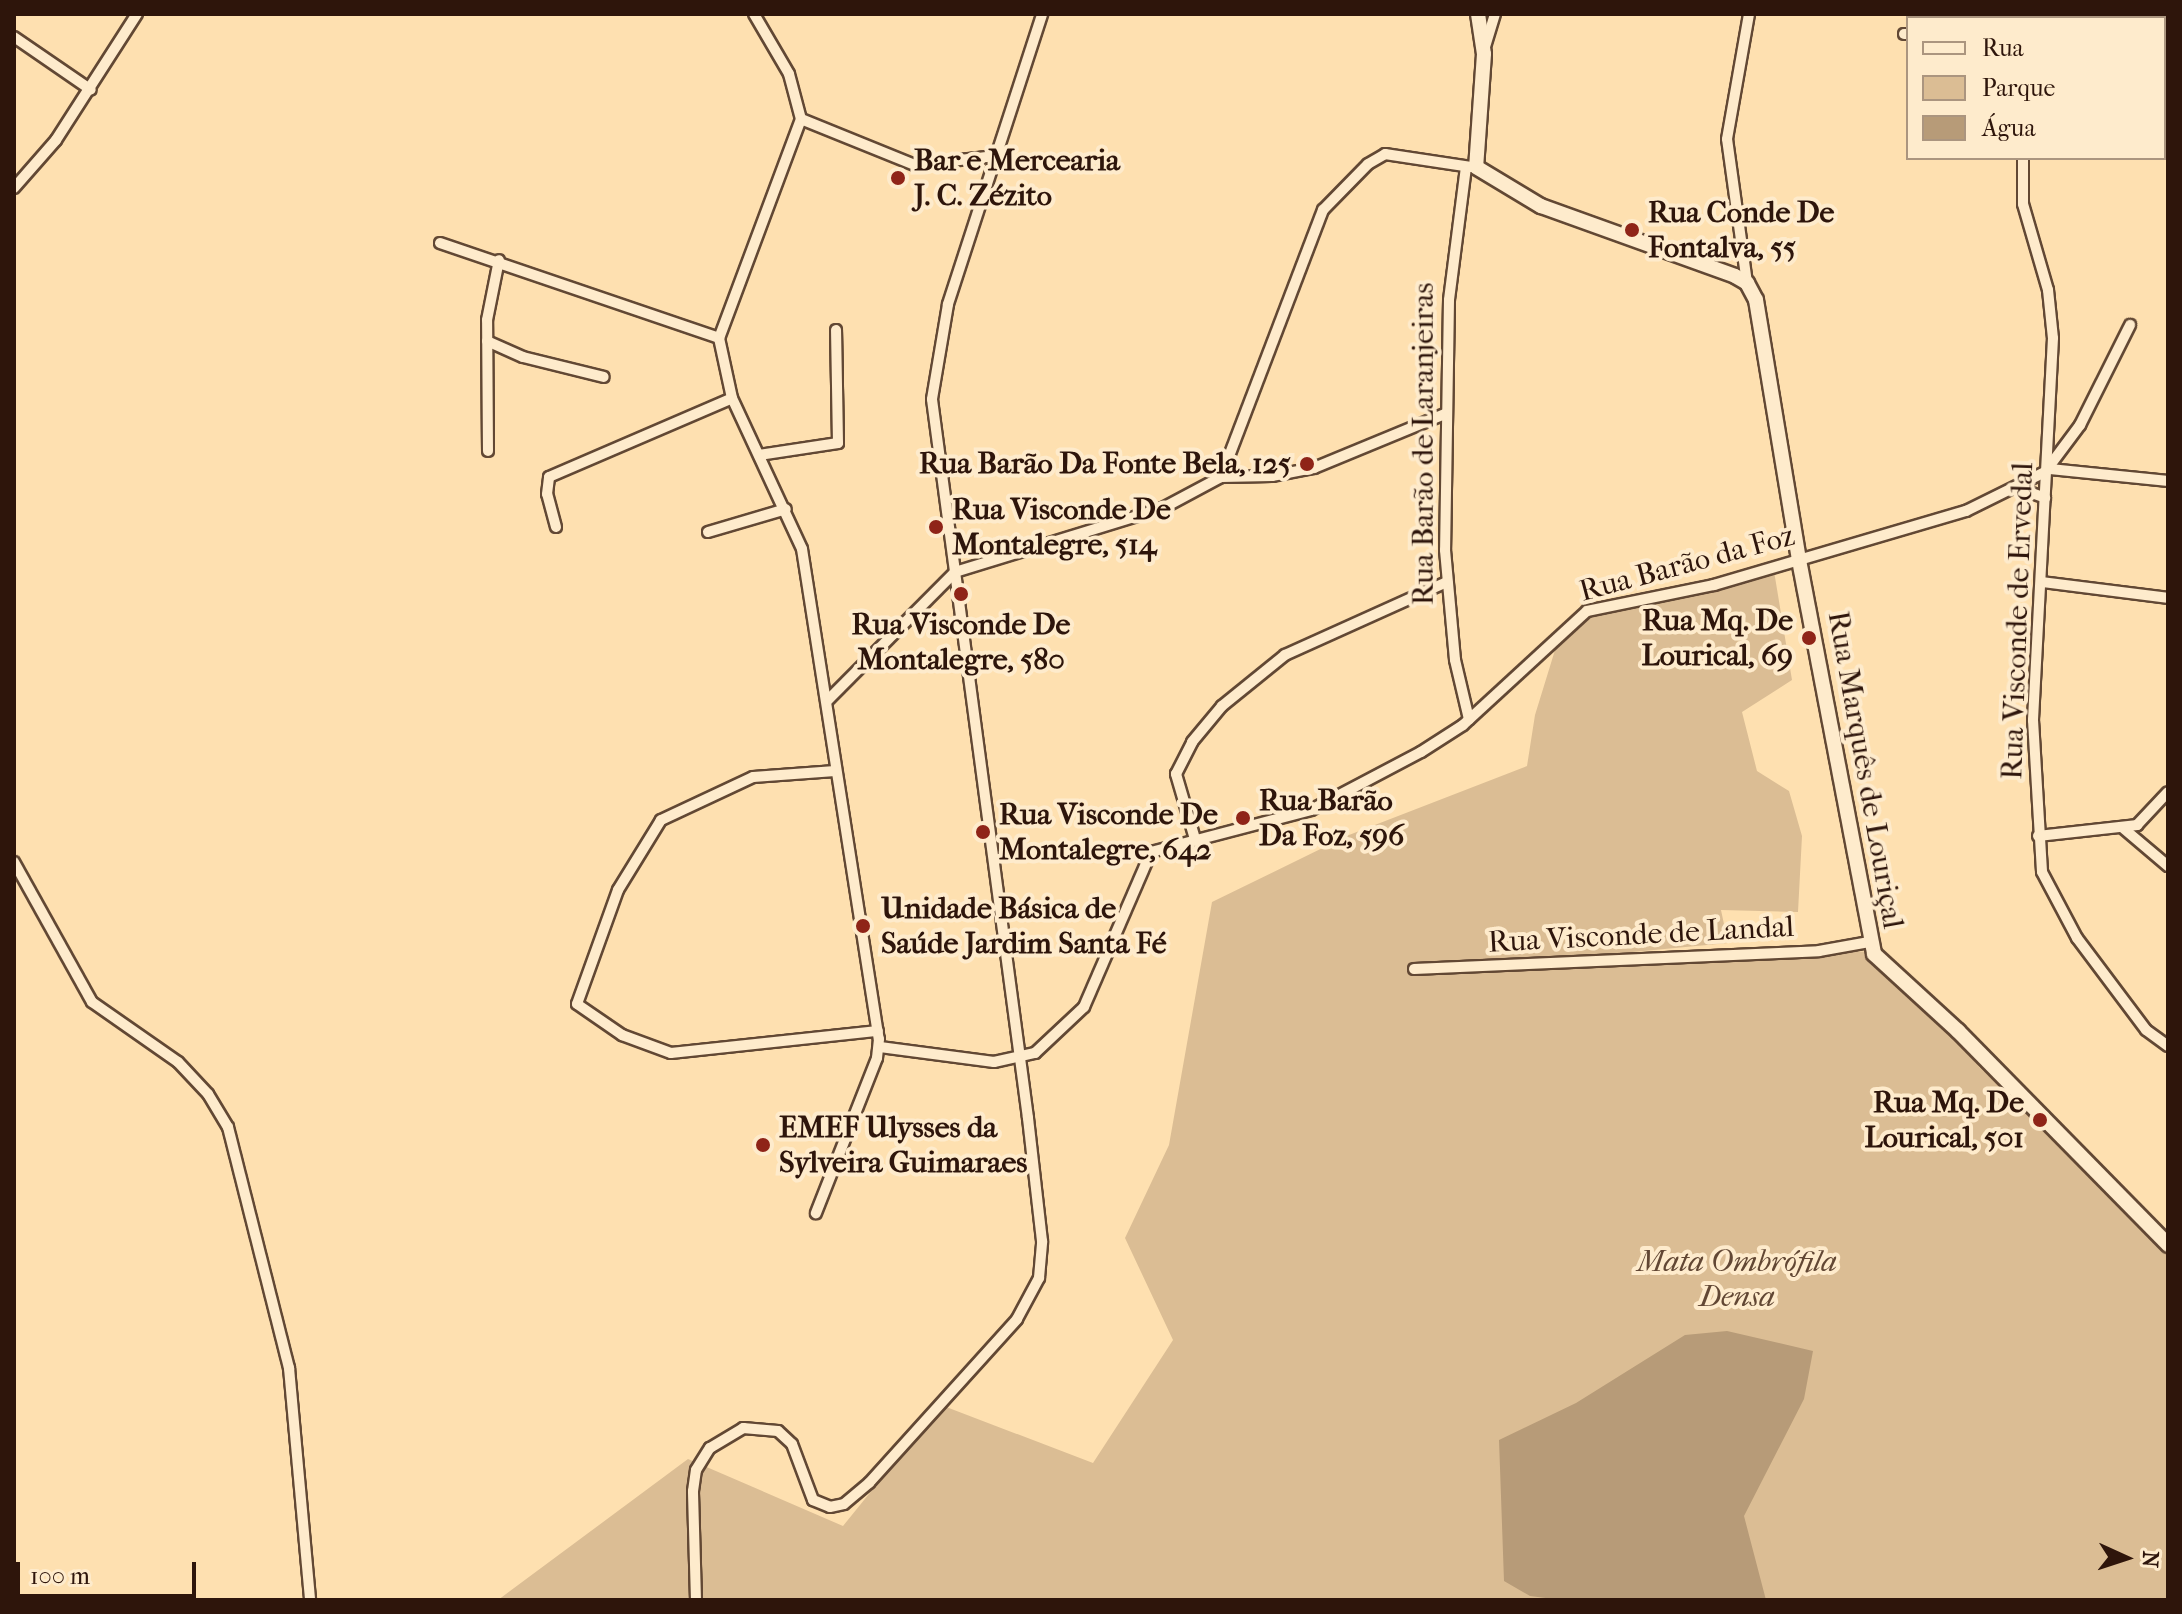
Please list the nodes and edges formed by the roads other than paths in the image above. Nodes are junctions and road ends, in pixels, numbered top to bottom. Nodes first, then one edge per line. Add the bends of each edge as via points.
1 (137, 14) edge
2 (754, 14) edge
3 (1042, 14) edge
4 (1478, 14) edge
5 (1495, 14) edge
6 (1749, 14) edge
7 (14, 37) edge
8 (1484, 50) junction
9 (91, 90) junction
10 (801, 119) junction
11 (995, 156) junction
12 (2023, 160) edge
13 (1471, 167) junction
14 (14, 188) edge
15 (440, 243) dead end
16 (499, 260) junction
17 (1747, 283) junction
18 (2130, 325) dead end
19 (836, 330) dead end
20 (719, 338) junction
21 (487, 341) junction
22 (604, 377) dead end
23 (732, 398) junction
24 (1445, 414) junction
25 (488, 451) dead end
26 (759, 455) junction
27 (2048, 470) junction
28 (1221, 477) junction
29 (2168, 481) edge
30 (2018, 488) junction
31 (2045, 498) junction
32 (786, 509) junction
33 (556, 527) dead end
34 (708, 532) dead end
35 (1799, 560) junction
36 (955, 572) junction
37 (1447, 582) junction
38 (2042, 582) junction
39 (2168, 598) edge
40 (828, 700) junction
41 (1469, 719) junction
42 (835, 771) junction
43 (2168, 792) edge
44 (2123, 828) junction
45 (2038, 836) junction
46 (1195, 839) junction
47 (14, 862) edge
48 (2168, 866) edge
49 (1869, 942) junction
50 (1414, 969) dead end
51 (878, 1031) junction
52 (2168, 1046) edge
53 (880, 1047) junction
54 (1019, 1059) junction
55 (816, 1213) dead end
56 (2168, 1245) edge
57 (310, 1600) edge
58 (696, 1600) edge

1 - 9 street
2 - 10 street via 789,74
3 - 11 street
4 - 8 main road
5 - 8 street, Rua Barão de Laranjeiras
6 - 17 street via 1727,139
7 - 9 street
8 - 13 main road, Rua Barão de Laranjeiras
9 - 14 street
10 - 11 street via 915,165
10 - 20 street
11 - 36 street via 948,304 932,384
12 - 27 street, Rua Visconde de Ervedal via 2025,219 2048,290 2053,327
13 - 17 main road via 1541,206
13 - 24 street, Rua Barão de Laranjeiras via 1453,247
13 - 28 street via 1385,154 1323,210
15 - 16 street
16 - 20 street
16 - 21 street
17 - 35 main road, Rua Marquês de Louriçal via 1766,349
18 - 27 street, Rua Barão da Foz via 2080,425
19 - 26 street via 838,443
20 - 23 street
21 - 22 street via 523,357
21 - 25 street
23 - 26 street
23 - 33 street via 557,471 547,484
24 - 28 street via 1314,468
24 - 37 street, Rua Barão de Laranjeiras
26 - 32 street
27 - 29 street
27 - 30 street, Rua Barão da Foz
27 - 31 street, Rua Visconde de Ervedal
28 - 36 street via 1163,508
30 - 31 street
30 - 35 street, Rua Barão da Foz via 1966,511
31 - 38 street, Rua Visconde de Ervedal
32 - 34 street
32 - 40 street via 802,549
35 - 41 street, Rua Barão da Foz via 1714,585 1587,611
35 - 49 main road, Rua Marquês de Louriçal
36 - 40 street
36 - 54 street
37 - 41 street, Rua Barão de Laranjeiras via 1458,680
37 - 46 street via 1265,667 1192,742 1175,780
38 - 39 street
38 - 45 street, Rua Visconde de Ervedal via 2033,720
40 - 42 street
41 - 46 street, Rua Barão da Foz via 1421,752 1311,810
42 - 51 street
42 - 51 street via 753,777 661,820 618,890 577,1004 622,1035 671,1053
43 - 44 street via 2144,821
44 - 45 street
44 - 48 street
45 - 52 street, Rua Visconde de Ervedal via 2042,872 2064,919 2146,1030
46 - 54 street, Rua Barão da Foz via 1151,852 1084,1007 1053,1040
47 - 57 street via 92,1002 178,1062 208,1094 228,1127 289,1368
49 - 50 street, Rua Visconde de Landal via 1819,951
49 - 56 main road, Rua Marquês de Louriçal via 1874,954 1958,1031
51 - 53 street
53 - 54 street, Rua Barão da Foz via 994,1062
53 - 55 street
54 - 58 street via 1042,1241 1035,1291 1017,1319 849,1501 830,1507 813,1500 792,1444 778,1431 743,1428 718,1441 705,1453 694,1481

